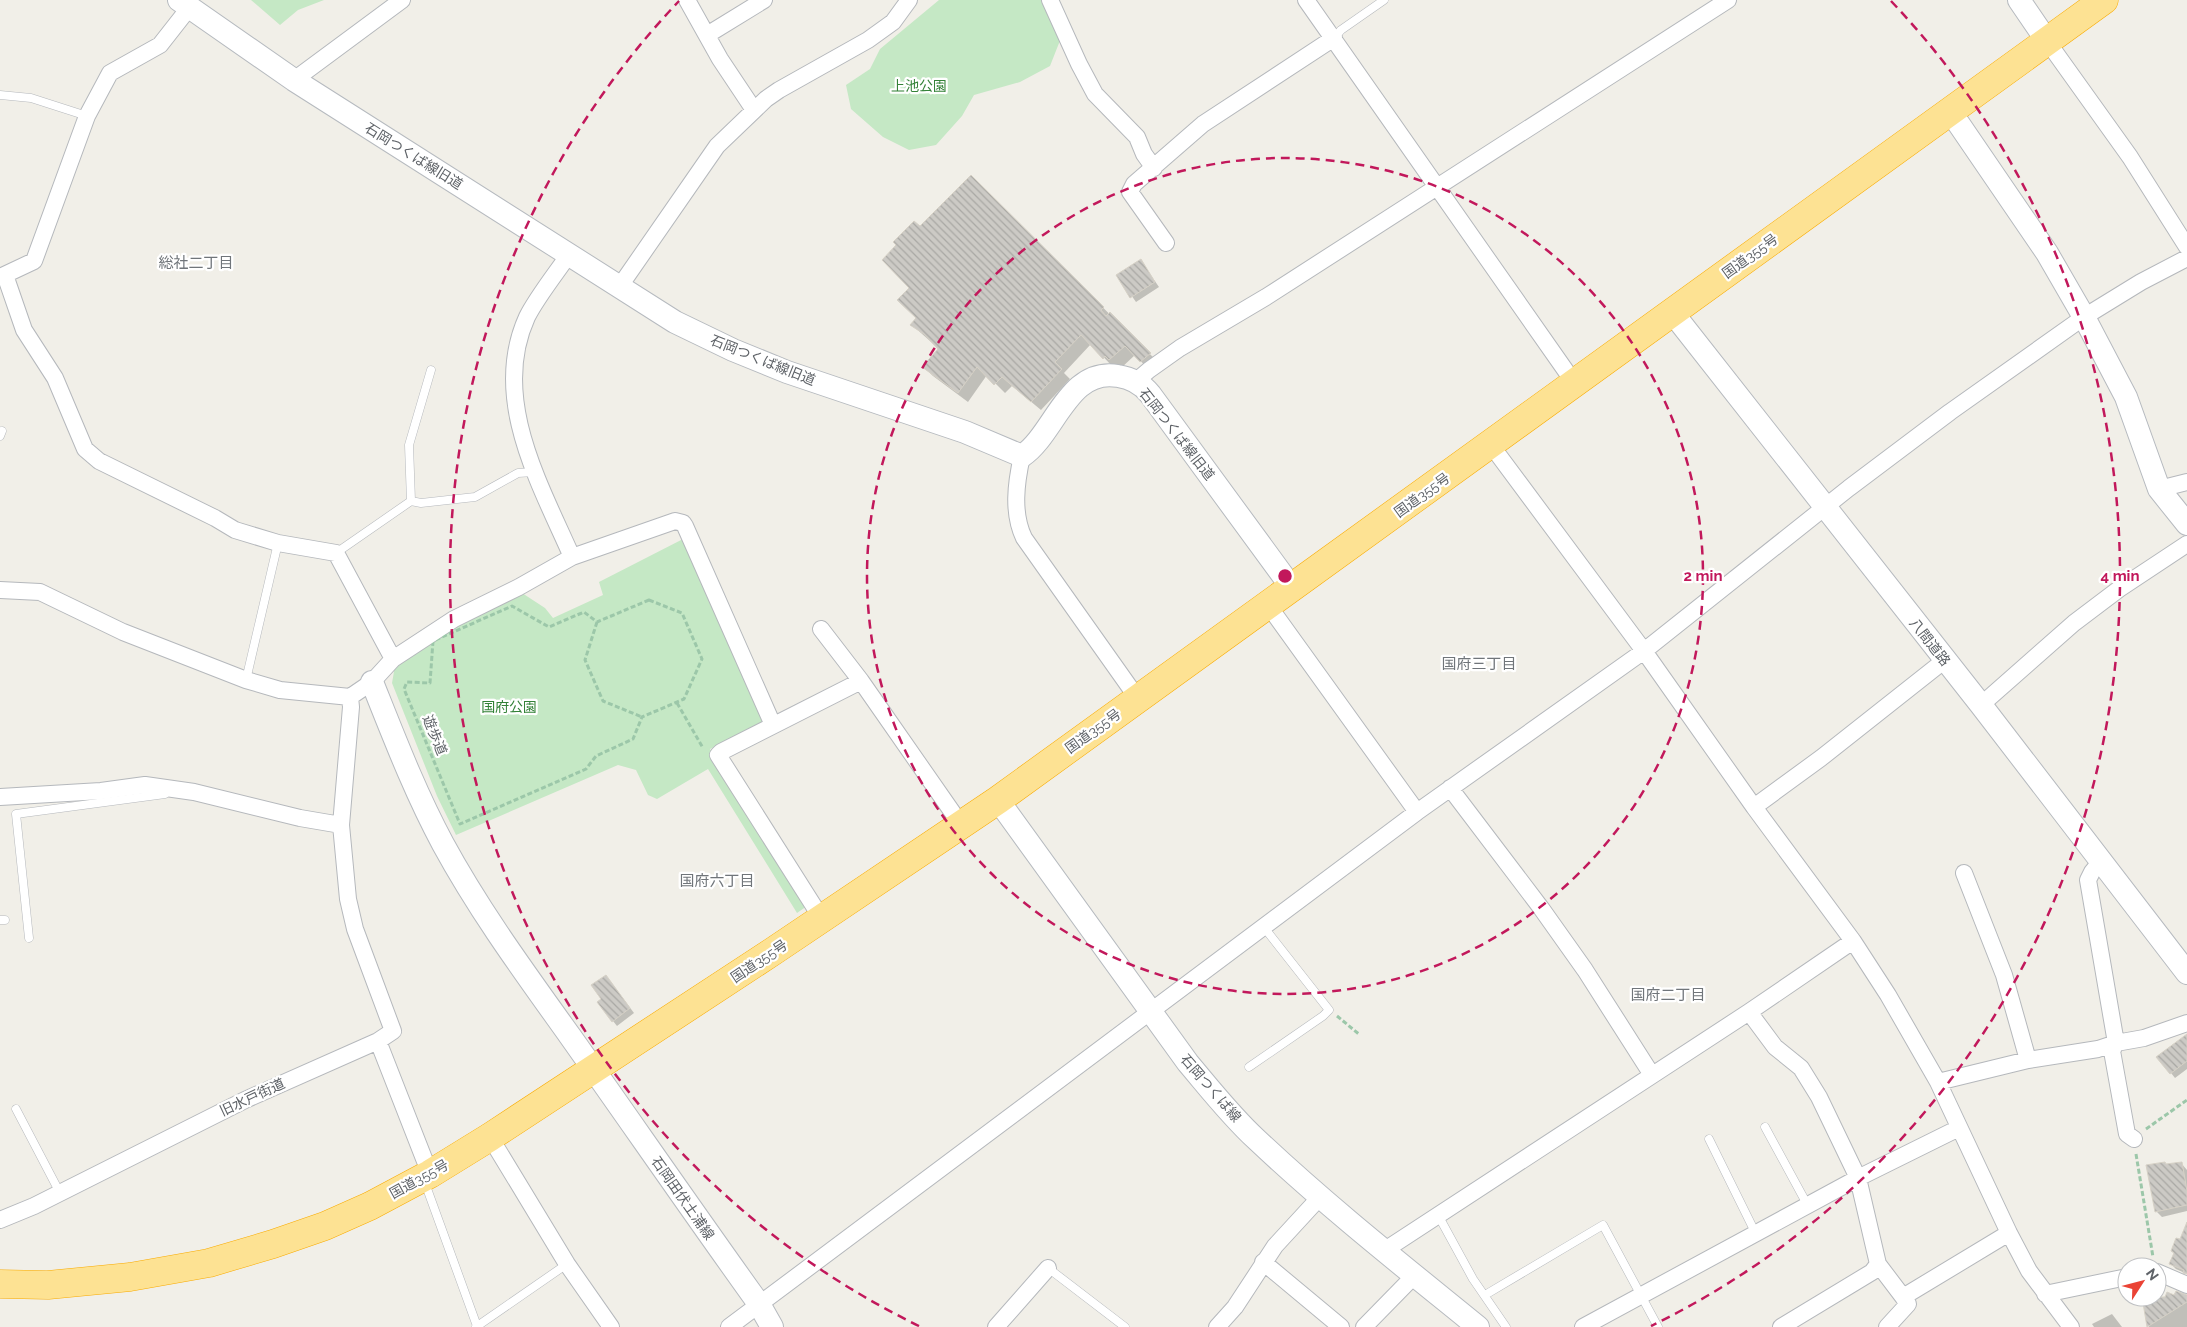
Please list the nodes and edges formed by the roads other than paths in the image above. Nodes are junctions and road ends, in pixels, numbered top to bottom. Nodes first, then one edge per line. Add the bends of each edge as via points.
1 (402, 0) edge
2 (687, 0) edge
3 (764, 0) edge
4 (909, 0) edge
5 (1050, 0) edge
6 (1306, 0) edge
7 (1384, 0) edge
8 (1728, 0) edge
9 (2019, 0) edge
10 (2104, 0) edge
11 (184, 4) edge
12 (707, 35) junction
13 (1334, 38) junction
14 (2047, 41) junction
15 (294, 80) junction
16 (0, 95) edge
17 (754, 110) junction
18 (1950, 111) junction
19 (88, 116) junction
20 (1154, 168) junction
21 (1437, 188) junction
22 (1166, 243) dead end
23 (2187, 247) edge
24 (570, 253) junction
25 (2187, 258) edge
26 (3, 276) edge
27 (620, 286) junction
28 (1672, 312) junction
29 (2084, 317) junction
30 (431, 370) dead end
31 (1135, 382) junction
32 (1575, 384) junction
33 (1491, 445) junction
34 (1022, 456) junction
35 (534, 472) junction
36 (2187, 482) edge
37 (2159, 490) junction
38 (411, 501) junction
39 (1825, 508) junction
40 (2187, 524) edge
41 (278, 543) junction
42 (2187, 544) edge
43 (336, 553) junction
44 (572, 557) junction
45 (1292, 588) junction
46 (0, 590) edge
47 (1268, 605) junction
48 (821, 629) dead end
49 (1644, 651) junction
50 (393, 659) junction
51 (1945, 660) junction
52 (246, 680) junction
53 (860, 681) junction
54 (372, 682) junction
55 (350, 697) junction
56 (1138, 699) junction
57 (1980, 705) junction
58 (773, 725) junction
59 (1450, 788) junction
60 (178, 789) junction
61 (3, 799) edge
62 (998, 800) junction
63 (1754, 807) junction
64 (1417, 812) junction
65 (341, 825) junction
66 (962, 826) junction
67 (2101, 861) junction
68 (1964, 873) dead end
69 (822, 919) junction
70 (1263, 926) junction
71 (29, 938) dead end
72 (1853, 941) junction
73 (2187, 973) edge
74 (1151, 1012) junction
75 (1749, 1012) junction
76 (2187, 1023) edge
77 (378, 1040) junction
78 (2116, 1043) junction
79 (2028, 1060) junction
80 (1249, 1066) dead end
81 (594, 1070) junction
82 (1652, 1075) junction
83 (1938, 1082) junction
84 (16, 1109) dead end
85 (1766, 1128) dead end
86 (1959, 1128) junction
87 (490, 1137) junction
88 (2134, 1138) road end
89 (1709, 1139) dead end
90 (426, 1176) junction
91 (1858, 1178) junction
92 (60, 1193) junction
93 (1321, 1196) junction
94 (1808, 1206) junction
95 (1438, 1215) junction
96 (0, 1220) edge
97 (2009, 1233) junction
98 (1756, 1234) junction
99 (1385, 1250) junction
100 (1263, 1262) junction
101 (567, 1264) junction
102 (1878, 1264) junction
103 (1048, 1268) joint
104 (2167, 1272) edge
105 (1415, 1275) junction
106 (2117, 1279) edge
107 (0, 1284) edge
108 (2187, 1285) edge
109 (2045, 1294) junction
110 (1485, 1295) junction
111 (1641, 1296) junction
112 (1903, 1297) junction
113 (759, 1304) junction
114 (477, 1327) edge
115 (611, 1327) edge
116 (729, 1327) edge
117 (772, 1327) edge
118 (996, 1327) edge
119 (1125, 1327) edge
120 (1217, 1327) edge
121 (1341, 1327) edge
122 (1364, 1327) edge
123 (1478, 1327) edge
124 (1506, 1327) edge
125 (1583, 1327) edge
126 (1658, 1327) edge
127 (1781, 1327) edge
128 (1888, 1327) edge
129 (2071, 1327) edge

1 - 15 street
2 - 12 street
3 - 12 street
4 - 17 street via 893,22 780,90
5 - 20 street via 1095,94 1137,137
6 - 13 street
7 - 13 lane
8 - 21 street
9 - 14 street
10 - 14 highway, 国道355号
11 - 15 street, 石岡つくば線旧道
11 - 19 street via 160,45 110,72
12 - 17 street
13 - 20 street via 1203,124
13 - 21 street
14 - 18 highway, 国道355号
14 - 23 street via 2130,157
15 - 24 street, 石岡つくば線旧道
16 - 19 lane via 31,98
17 - 27 street via 703,164
18 - 28 highway, 国道355号
18 - 29 street via 2047,253
19 - 26 street via 34,261
20 - 22 street via 1134,184 1130,192
21 - 31 street via 1180,348
21 - 32 street
24 - 27 street, 石岡つくば線旧道
24 - 35 street via 528,317 516,355 518,419
25 - 29 street
26 - 41 street via 24,330 55,378 85,449 99,461 235,530
27 - 34 street, 石岡つくば線旧道 via 676,322 733,350 787,372 965,432
28 - 32 highway, 国道355号
28 - 39 street, 八間道路
29 - 37 street via 2126,397
29 - 39 street via 1950,412
30 - 38 lane via 409,445
31 - 34 street, 石岡つくば線旧道 via 1104,374 1087,381 1064,404 1032,450
31 - 45 street, 石岡つくば線旧道 via 1150,394
32 - 33 highway, 国道355号
33 - 45 highway, 国道355号
33 - 49 street
34 - 56 street via 1017,481 1018,525 1024,538
35 - 38 lane via 518,473 475,498
35 - 44 street
36 - 37 street
37 - 40 street
38 - 43 lane
39 - 49 street
39 - 51 street, 八間道路
41 - 43 street
41 - 52 lane
42 - 57 street via 2074,622
43 - 50 street
44 - 50 street via 542,576 454,619
44 - 58 street via 675,521 683,523
45 - 47 highway, 国道355号
46 - 52 street via 40,592 123,632
47 - 56 highway, 国道355号
47 - 64 street
48 - 53 street
49 - 59 street
49 - 63 street
50 - 54 street
51 - 57 street, 八間道路
51 - 63 street
52 - 55 street via 280,690
53 - 58 street
53 - 66 street
54 - 55 street
54 - 81 street, 石岡田伏土浦線 via 417,792 443,844 512,956
55 - 65 street
56 - 62 highway, 国道355号
57 - 67 street, 八間道路
58 - 69 street via 718,755
59 - 64 street
59 - 82 street via 1557,931
60 - 61 street via 145,785
60 - 65 street
60 - 71 lane via 16,814
62 - 66 highway, 国道355号
62 - 74 street, 石岡つくば線
63 - 72 street
64 - 70 street
65 - 77 street via 348,899 355,929 393,1031
66 - 69 highway, 国道355号
67 - 73 street, 八間道路
67 - 78 street via 2088,880
68 - 79 street via 2004,975
69 - 81 highway, 国道355号
70 - 74 street
70 - 80 lane via 1328,1010
72 - 75 street
72 - 83 street
74 - 93 street, 石岡つくば線 via 1219,1100 1256,1139
74 - 113 street
75 - 82 street
75 - 91 street via 1775,1047 1801,1068 1820,1097
76 - 78 street via 2144,1038
77 - 90 street
77 - 92 street, 旧水戸街道 via 245,1100
78 - 79 street
78 - 88 street via 2112,1051 2127,1134
79 - 83 street
81 - 87 highway, 国道355号
81 - 113 street, 石岡田伏土浦線
82 - 95 street
83 - 86 street
84 - 92 lane
85 - 94 lane
86 - 91 street
86 - 97 street
87 - 90 highway, 国道355号
87 - 101 street
89 - 98 lane
90 - 107 highway, 国道355号 via 325,1226 209,1263 169,1272 95,1281 48,1285
90 - 114 lane
91 - 94 street
91 - 102 street
92 - 96 street, 旧水戸街道
93 - 99 street, 石岡つくば線
93 - 100 street
94 - 98 street
95 - 99 street
95 - 110 lane
97 - 109 street via 2029,1272
97 - 112 street
98 - 111 street
99 - 105 street, 石岡つくば線
100 - 120 street via 1235,1307
100 - 121 street
101 - 114 lane
101 - 115 street
102 - 112 street
102 - 127 street via 1872,1272
103 - 118 street
103 - 119 lane
104 - 108 street
105 - 122 street
105 - 123 street, 石岡つくば線
106 - 109 street
109 - 129 street
110 - 111 lane via 1604,1225
110 - 124 lane
111 - 125 street
111 - 126 lane
112 - 128 street via 1908,1304
113 - 116 street
113 - 117 street, 石岡田伏土浦線

